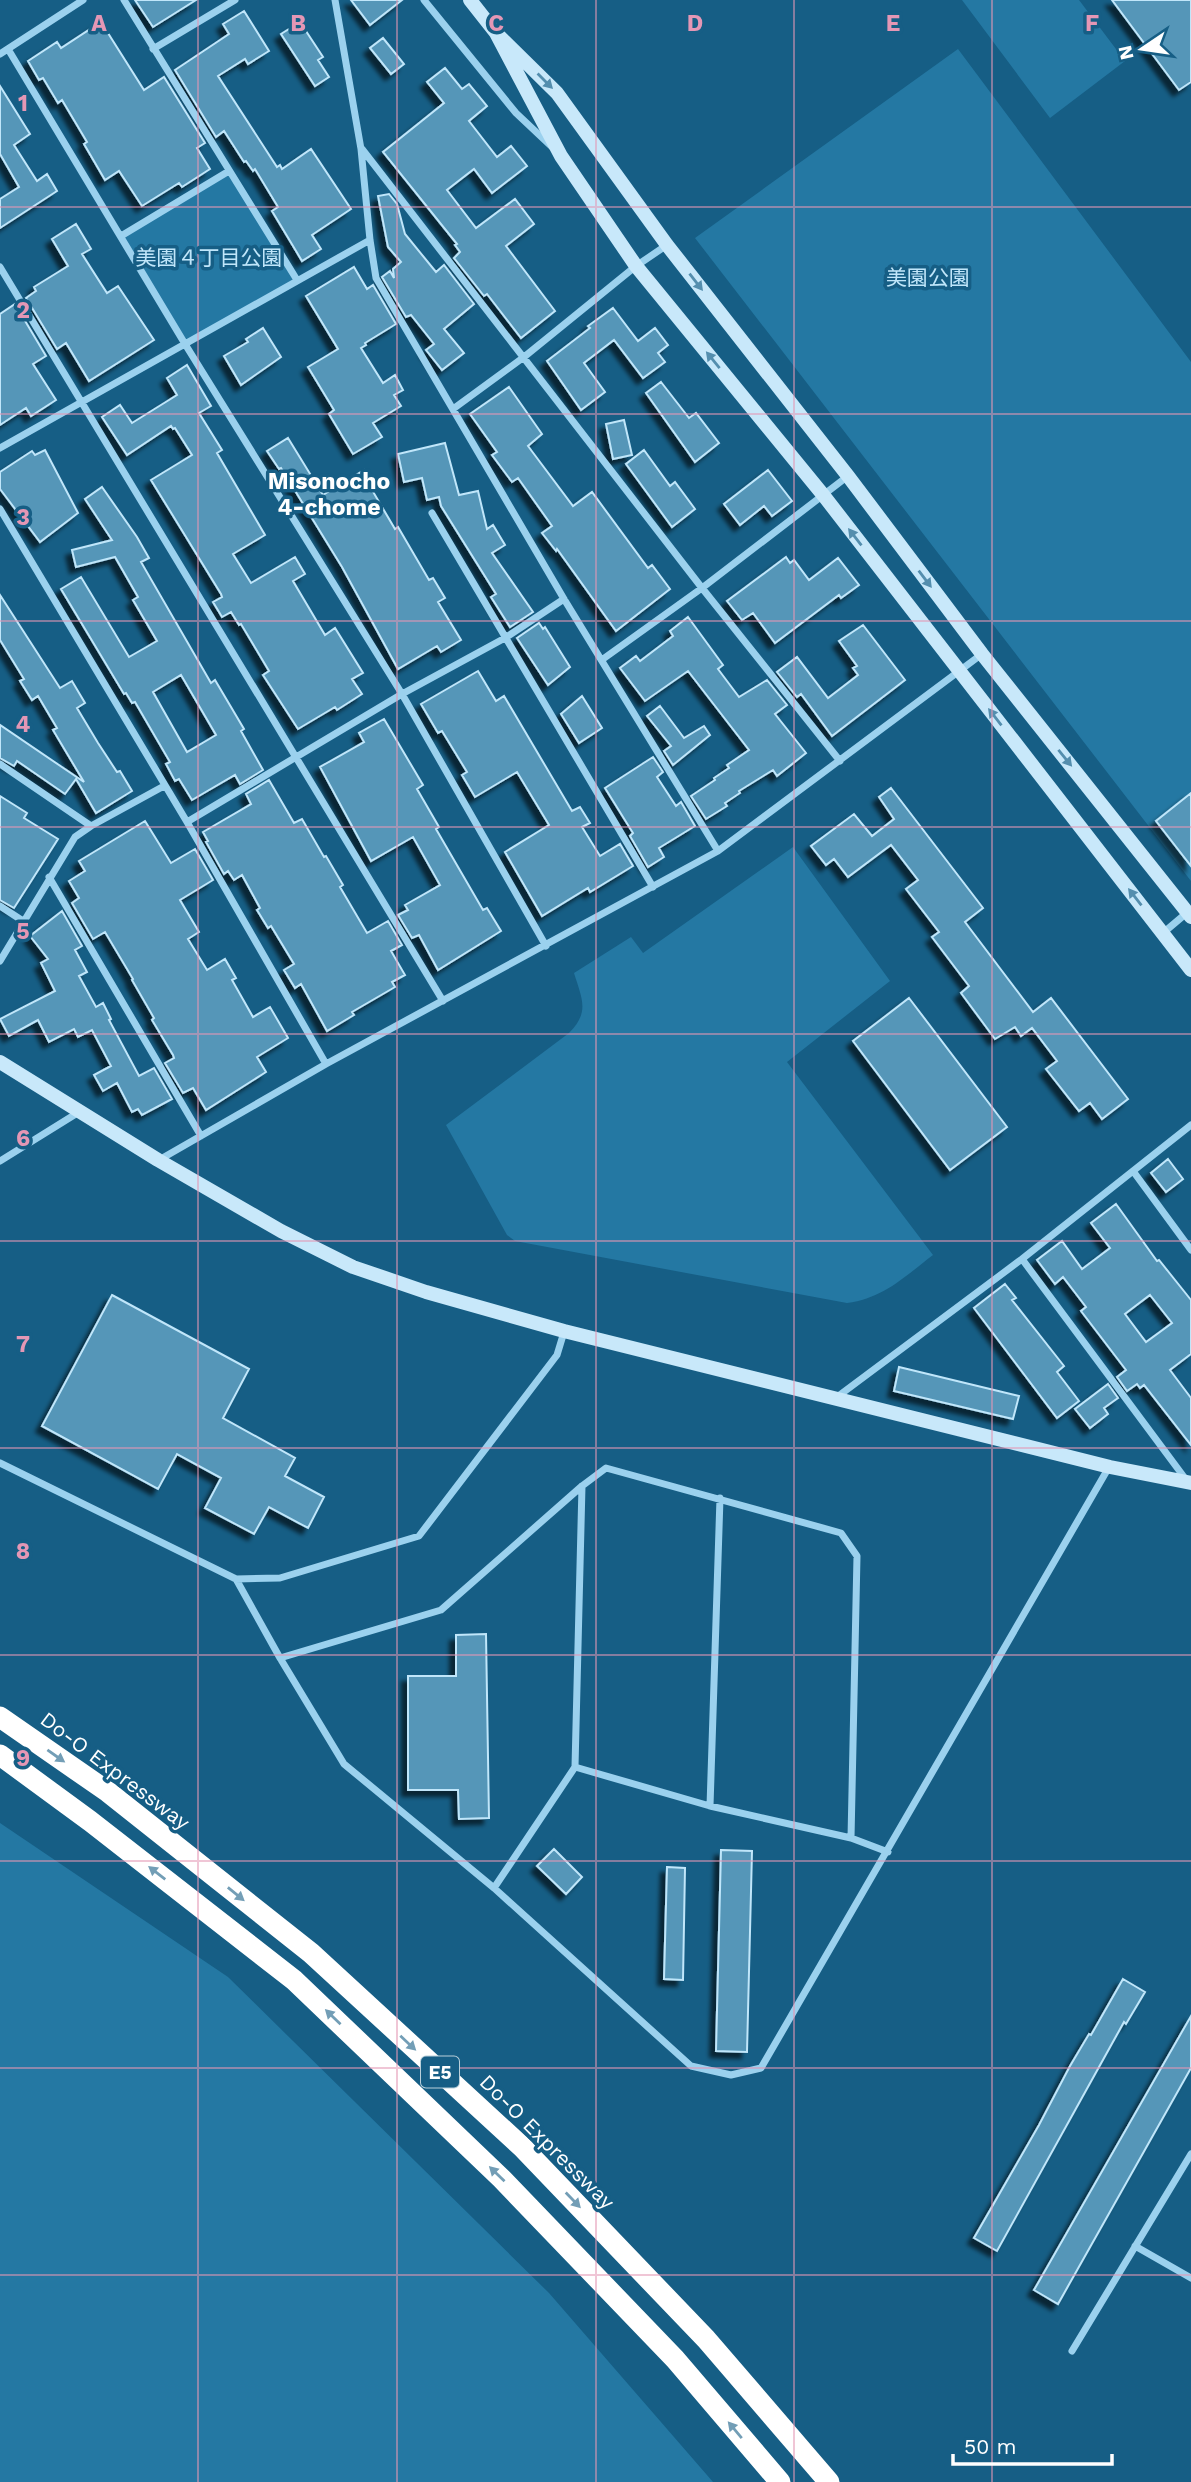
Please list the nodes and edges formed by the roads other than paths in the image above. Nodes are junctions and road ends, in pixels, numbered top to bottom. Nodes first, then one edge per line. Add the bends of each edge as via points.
1 (83, 0) edge
2 (124, 0) edge
3 (235, 0) edge
4 (335, 0) edge
5 (424, 0) edge
6 (470, 0) edge
7 (496, 33) junction
8 (8, 49) junction
9 (153, 49) junction
10 (0, 54) edge
11 (362, 149) junction
12 (561, 156) junction
13 (229, 171) junction
14 (121, 236) junction
15 (370, 240) junction
16 (667, 245) junction
17 (636, 266) junction
18 (0, 268) edge
19 (297, 280) junction
20 (185, 344) junction
21 (524, 357) junction
22 (82, 403) junction
23 (453, 409) junction
24 (0, 448) edge
25 (848, 476) junction
26 (824, 496) junction
27 (0, 509) edge
28 (432, 513) dead end
29 (702, 588) junction
30 (564, 599) junction
31 (505, 638) junction
32 (982, 654) junction
33 (603, 659) junction
34 (960, 673) junction
35 (402, 694) junction
36 (297, 757) junction
37 (840, 761) junction
38 (0, 764) edge
39 (164, 786) junction
40 (187, 822) junction
41 (90, 826) junction
42 (718, 851) junction
43 (49, 877) junction
44 (653, 887) junction
45 (0, 906) edge
46 (1190, 913) edge
47 (23, 921) junction
48 (1163, 933) junction
49 (546, 946) junction
50 (0, 961) edge
51 (1191, 970) edge
52 (443, 1001) junction
53 (0, 1062) edge
54 (326, 1064) junction
55 (80, 1112) junction
56 (1191, 1125) edge
57 (201, 1136) junction
58 (158, 1160) junction
59 (0, 1161) edge
60 (1133, 1171) junction
61 (1191, 1250) edge
62 (1022, 1259) junction
63 (564, 1331) junction
64 (837, 1397) junction
65 (0, 1462) edge
66 (1110, 1467) junction
67 (1189, 1482) edge
68 (582, 1486) junction
69 (720, 1498) junction
70 (236, 1579) junction
71 (280, 1658) junction
72 (0, 1717) edge
73 (0, 1755) edge
74 (575, 1767) junction
75 (710, 1806) junction
76 (850, 1838) junction
77 (888, 1852) junction
78 (494, 1888) junction
79 (1191, 2154) edge
80 (1135, 2246) junction
81 (1191, 2278) edge
82 (1072, 2351) dead end
83 (780, 2482) edge
84 (829, 2482) edge

1 - 8 street
2 - 9 street
3 - 9 street
4 - 11 street
5 - 12 street via 516,113
6 - 7 street
7 - 12 street
7 -> 16 street via 557,93
8 - 10 street
8 - 14 street
9 - 13 street
11 - 15 street
11 - 21 street
12 - 17 street
13 - 14 street
13 - 19 street
14 - 20 street
15 - 19 street
15 - 23 street via 376,278
16 - 17 street
16 -> 25 street
17 - 21 street
26 -> 17 street
18 - 22 street
19 - 20 street
20 - 22 street
20 - 35 street
21 - 23 street
21 - 29 street
22 - 24 street
22 - 36 street
23 - 30 street
25 - 26 street
25 -> 32 street
26 - 29 street
34 -> 26 street
27 - 39 street
28 - 31 street
29 - 33 street
29 - 37 street
30 - 31 street
30 - 33 street
31 - 35 street
31 - 44 street
32 - 34 street
32 -> 46 street
33 - 42 street
34 - 37 street
48 -> 34 street
35 - 36 street
35 - 49 street
36 - 40 street
36 - 52 street
37 - 42 street
38 - 41 street
39 - 40 street
39 - 41 street
40 - 54 street
41 - 43 street via 75,837
42 - 44 street
43 - 47 street
43 - 57 street
44 - 49 street
45 - 47 street
46 - 48 street
47 - 50 street
48 - 51 street
49 - 52 street
52 - 54 street
53 - 55 street
54 - 57 street
55 - 58 street
55 - 59 street
56 - 60 street
57 - 58 street
58 - 63 street via 354,1267
60 - 61 street
60 - 62 street
62 - 64 street
62 - 67 street
63 - 64 street
63 - 70 street via 557,1355 419,1536 280,1578
64 - 66 street
65 - 70 street
66 - 67 street
66 - 77 street
68 - 69 street via 606,1468
68 - 71 street via 441,1610
68 - 74 street
69 - 75 street
69 - 76 street via 841,1532 858,1556
70 - 71 street
71 - 78 street via 344,1764
72 -> 84 highway, Do-O Expressway / E5 via 108,1792 311,1953 512,2138 706,2339
83 -> 73 highway, E5 via 675,2359 502,2179 294,1980
74 - 75 street
74 - 78 street
75 - 76 street
76 - 77 street
77 - 78 street via 761,2068 731,2075 691,2066
79 - 80 street
80 - 81 street
80 - 82 street

